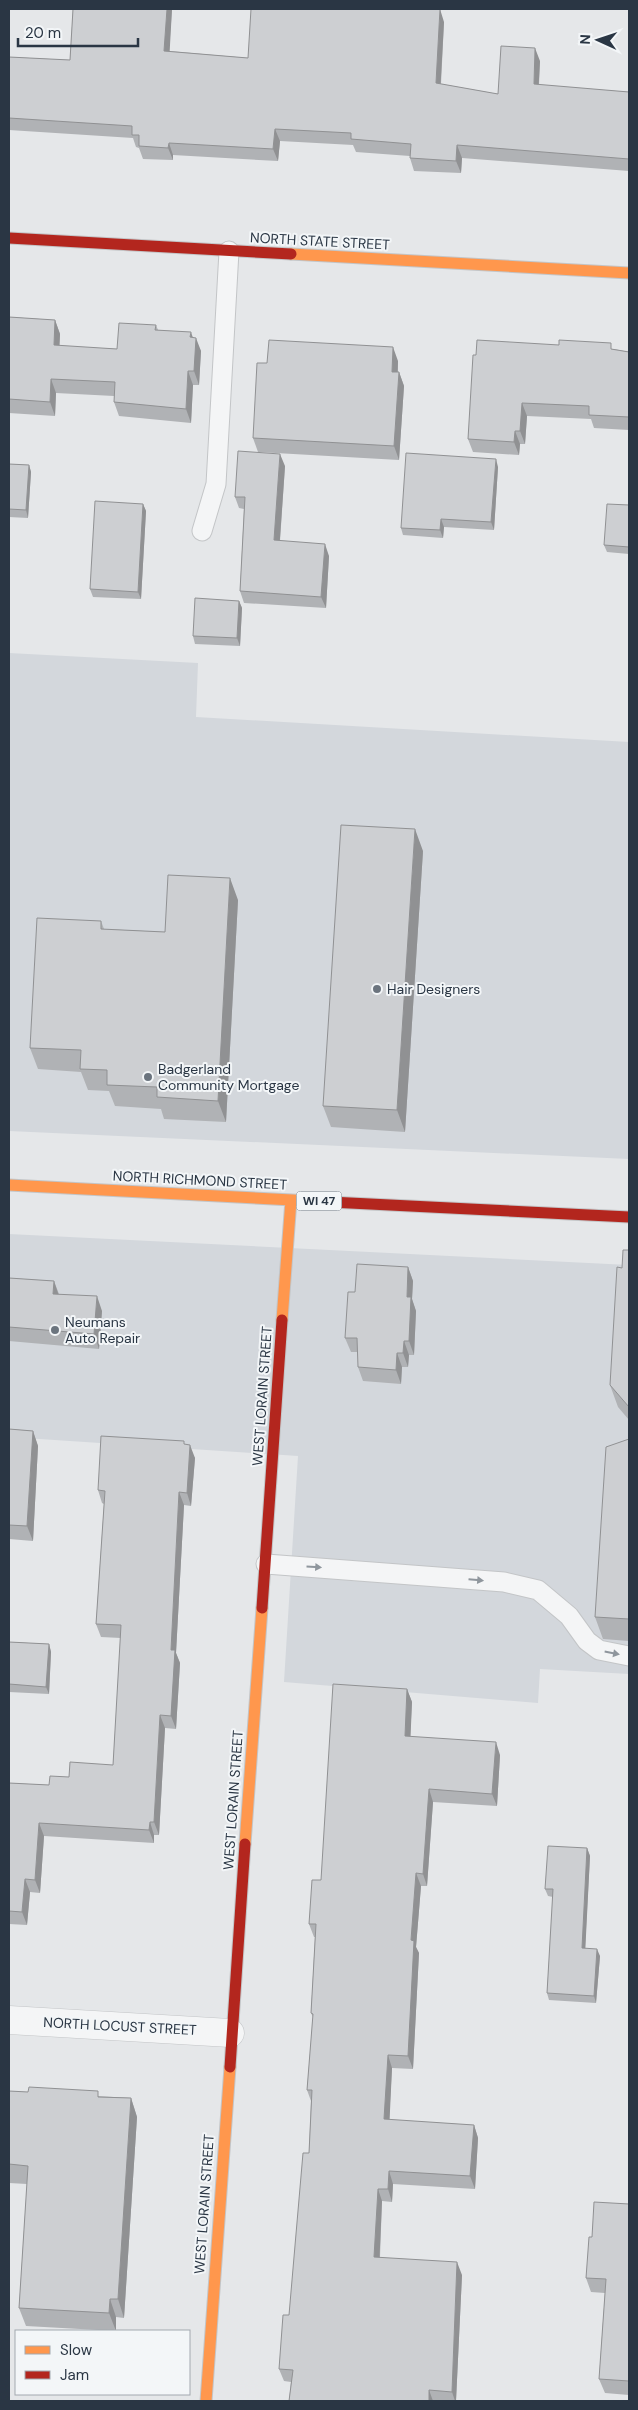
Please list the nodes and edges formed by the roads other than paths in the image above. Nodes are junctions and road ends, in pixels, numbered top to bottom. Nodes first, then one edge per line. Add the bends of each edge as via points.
1 (9, 238) edge
2 (229, 251) junction
3 (629, 273) edge
4 (202, 531) dead end
5 (9, 1185) edge
6 (291, 1200) junction
7 (629, 1217) edge
8 (266, 1564) junction
9 (629, 1656) edge
10 (9, 2020) edge
11 (230, 2033) junction
12 (206, 2401) edge

1 - 2 street, NORTH STATE STREET
2 - 3 street, NORTH STATE STREET
2 - 4 lane via 216,484
5 - 6 street, NORTH RICHMOND STREET / WI 47
6 - 7 street, NORTH RICHMOND STREET / WI 47
6 - 8 street, WEST LORAIN STREET
8 -> 9 lane via 504,1582 538,1590 570,1616 587,1641 599,1650
8 - 11 street, WEST LORAIN STREET
10 - 11 street, NORTH LOCUST STREET
11 - 12 street, WEST LORAIN STREET

